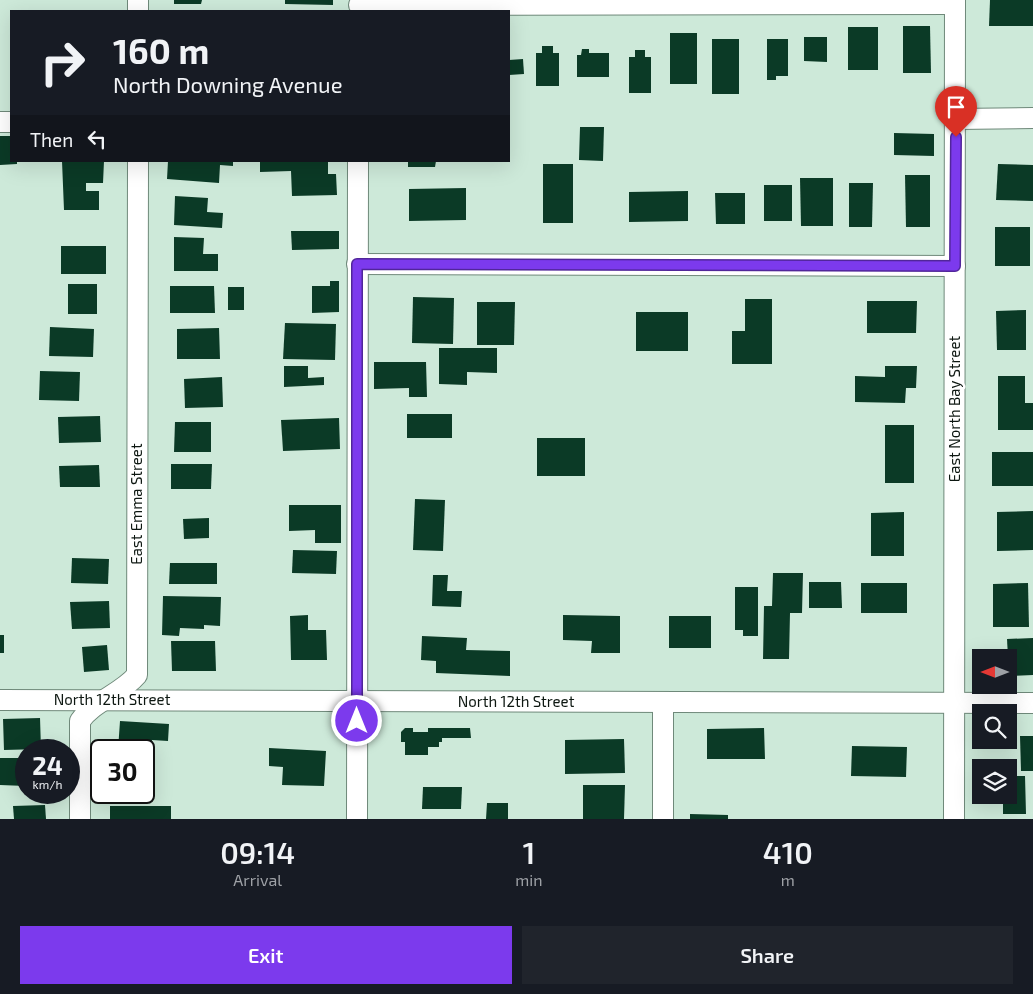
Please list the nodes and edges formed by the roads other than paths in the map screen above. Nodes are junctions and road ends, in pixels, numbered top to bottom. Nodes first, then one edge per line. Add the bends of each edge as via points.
1 (955, 2) edge
2 (359, 5) edge
3 (1033, 118) edge
4 (956, 119) junction
5 (138, 162) edge
6 (358, 162) edge
7 (357, 264) junction
8 (955, 266) junction
9 (0, 700) edge
10 (103, 701) junction
11 (357, 702) junction
12 (663, 702) junction
13 (954, 702) junction
14 (1033, 703) edge
15 (80, 819) edge
16 (357, 819) edge
17 (663, 819) edge
18 (954, 819) edge

1 - 2 street
1 - 4 street, East North Bay Street
3 - 4 street
4 - 8 street, East North Bay Street
5 - 10 street, East Emma Street via 137,675
6 - 7 street
7 - 8 street
7 - 11 street
8 - 13 street, East North Bay Street
9 - 10 street, North 12th Street
10 - 11 street, North 12th Street
10 - 15 street, East Emma Street via 80,721
11 - 12 street, North 12th Street
11 - 16 street
12 - 13 street, North 12th Street
12 - 17 street
13 - 14 street, North 12th Street
13 - 18 street, East North Bay Street

